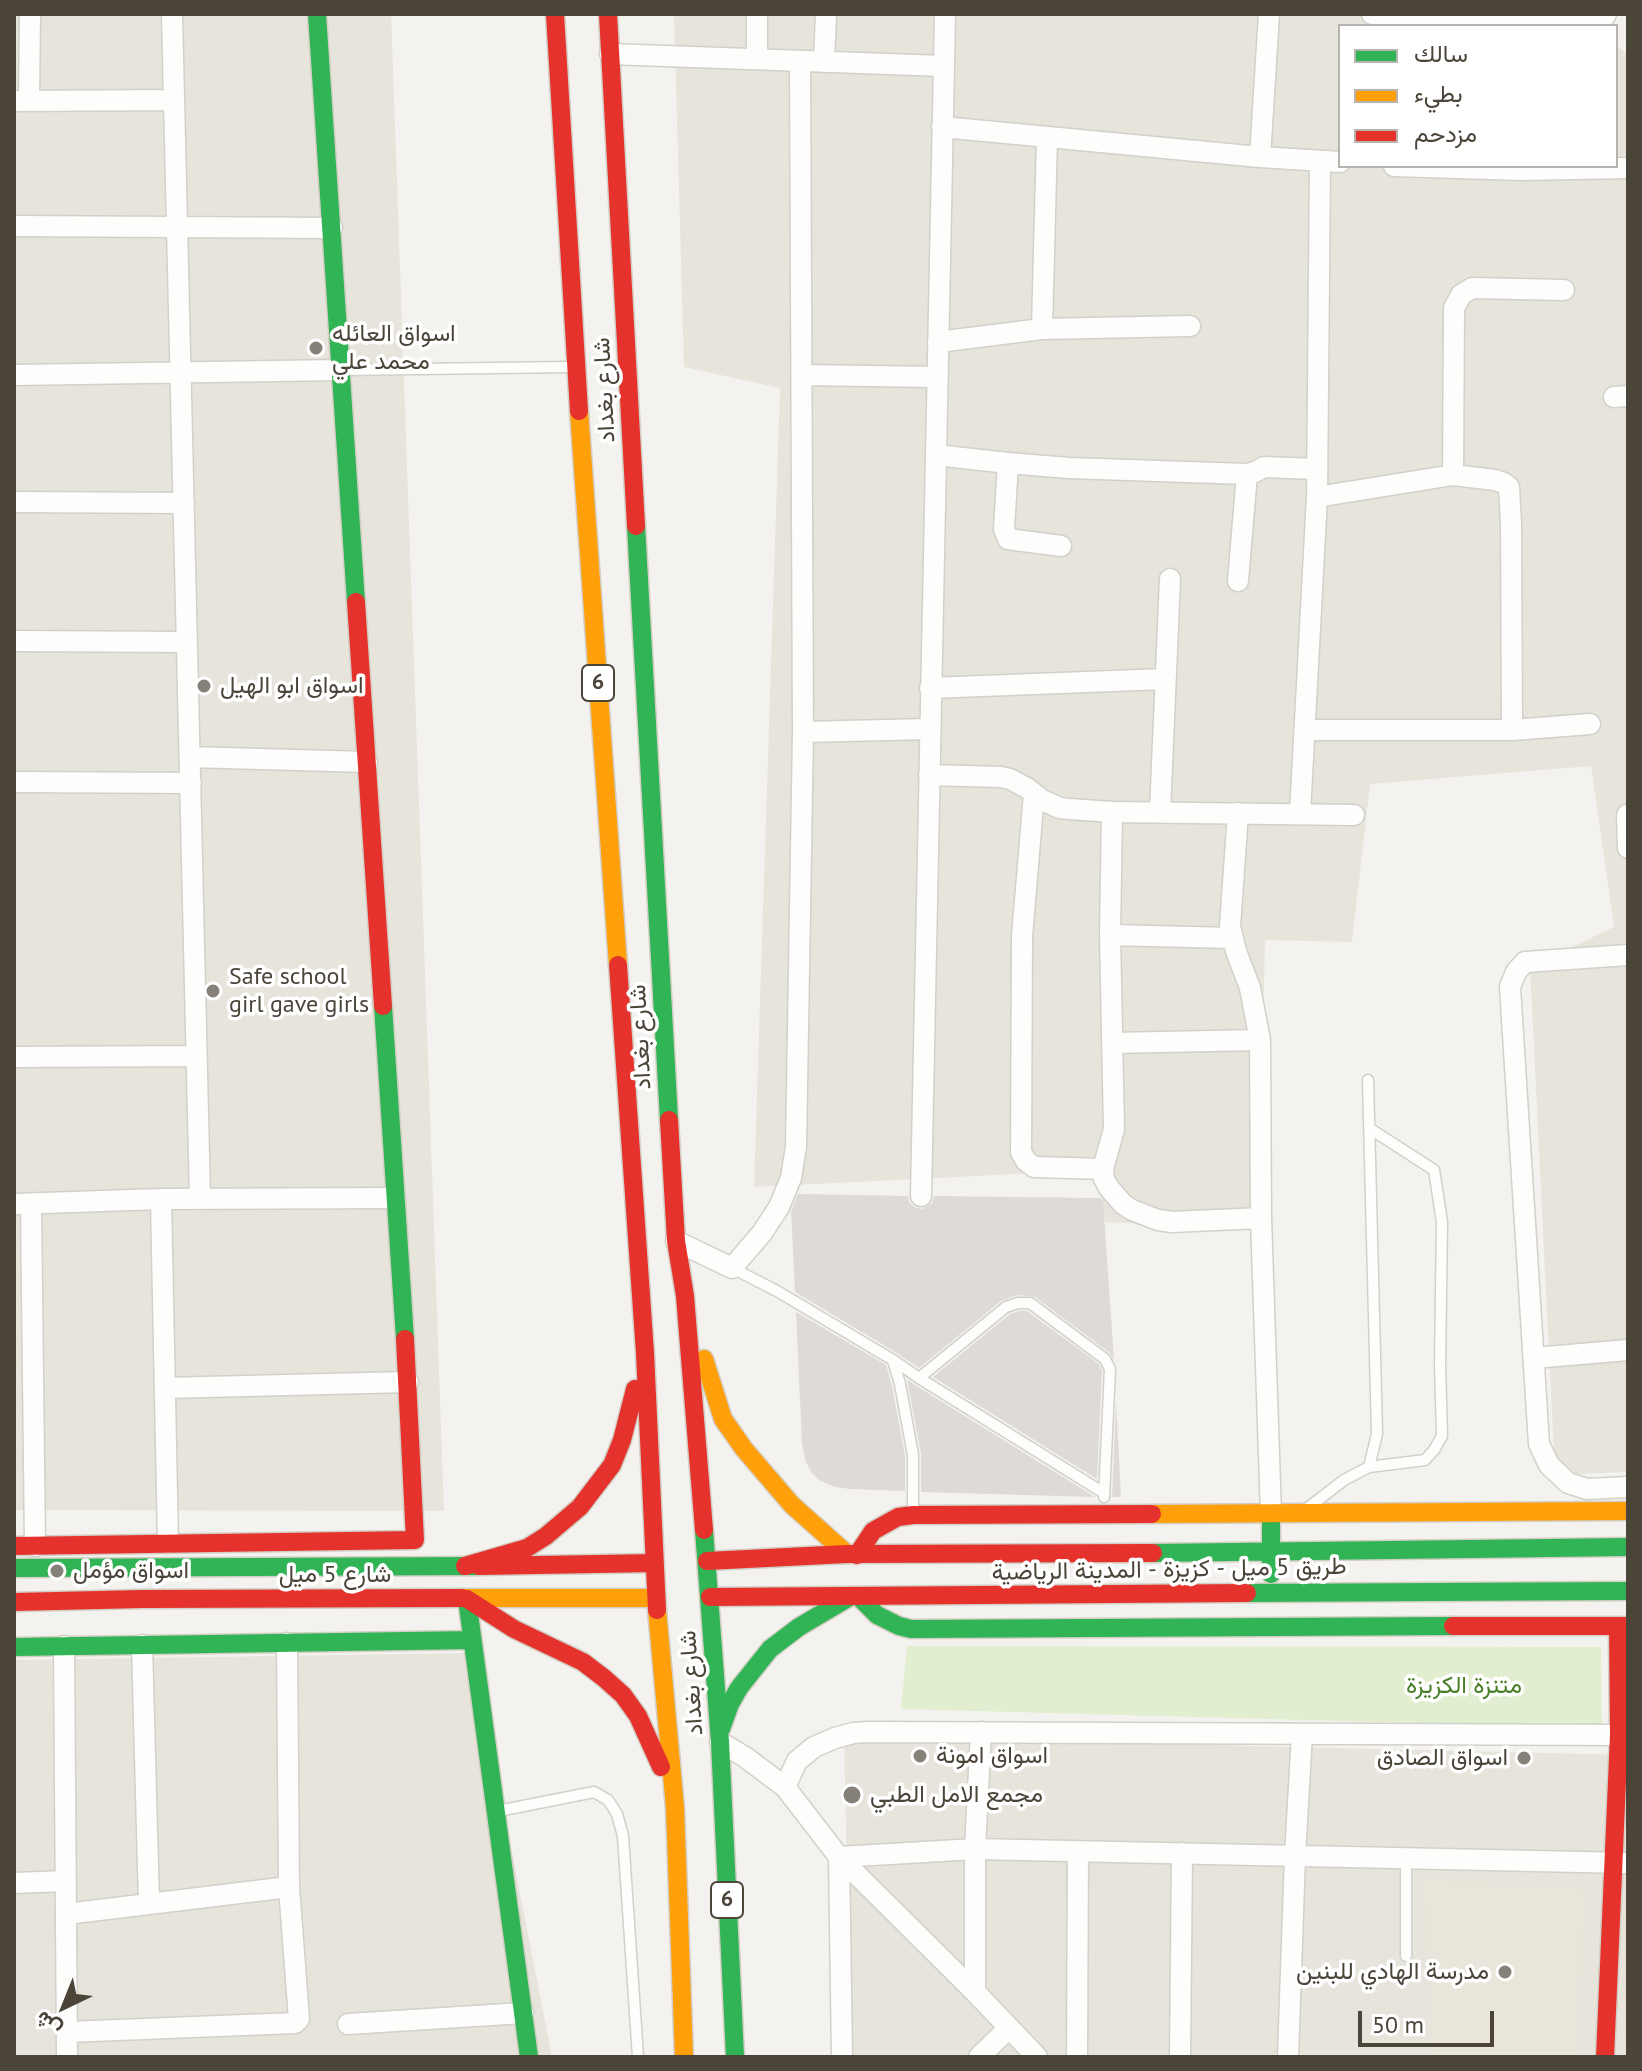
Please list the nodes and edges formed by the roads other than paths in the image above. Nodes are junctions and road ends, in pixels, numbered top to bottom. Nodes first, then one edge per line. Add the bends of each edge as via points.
1 (30, 14) edge
2 (172, 14) edge
3 (317, 14) edge
4 (555, 14) edge
5 (608, 14) edge
6 (757, 14) edge
7 (826, 14) edge
8 (945, 14) edge
9 (1269, 14) edge
10 (1386, 14) edge
11 (1606, 14) edge
12 (1500, 16) edge
13 (610, 54) junction
14 (757, 59) junction
15 (800, 61) junction
16 (824, 62) junction
17 (943, 66) junction
18 (174, 100) junction
19 (21, 101) edge
20 (942, 127) junction
21 (1047, 137) junction
22 (1260, 157) junction
23 (1330, 162) edge
24 (1458, 168) edge
25 (1628, 168) edge
26 (14, 226) edge
27 (178, 227) junction
28 (332, 228) junction
29 (1564, 290) dead end
30 (1190, 326) dead end
31 (1042, 329) junction
32 (938, 342) junction
33 (576, 367) junction
34 (341, 370) junction
35 (181, 373) junction
36 (14, 375) edge
37 (802, 375) junction
38 (936, 377) junction
39 (936, 455) junction
40 (1008, 463) junction
41 (1317, 469) junction
42 (1247, 474) junction
43 (1453, 475) junction
44 (1317, 497) junction
45 (14, 502) edge
46 (184, 503) junction
47 (1061, 546) dead end
48 (1170, 579) dead end
49 (1238, 581) dead end
50 (14, 641) edge
51 (187, 642) junction
52 (1165, 679) junction
53 (930, 688) junction
54 (1590, 724) dead end
55 (929, 729) junction
56 (1305, 730) junction
57 (1512, 730) junction
58 (803, 732) junction
59 (190, 757) junction
60 (367, 762) junction
61 (929, 775) junction
62 (14, 782) edge
63 (191, 783) junction
64 (1034, 794) junction
65 (1112, 812) junction
66 (1160, 812) junction
67 (1238, 813) junction
68 (1300, 814) junction
69 (1354, 815) dead end
70 (1627, 815) edge
71 (1628, 848) edge
72 (1110, 935) junction
73 (1232, 938) junction
74 (1628, 955) edge
75 (1260, 1040) junction
76 (1112, 1043) junction
77 (197, 1056) junction
78 (14, 1057) edge
79 (1368, 1080) dead end
80 (1369, 1128) junction
81 (1103, 1169) junction
82 (921, 1196) dead end
83 (200, 1198) junction
84 (395, 1198) junction
85 (161, 1199) junction
86 (22, 1204) edge
87 (1261, 1218) junction
88 (676, 1241) junction
89 (732, 1268) junction
90 (685, 1296) junction
91 (1628, 1350) edge
92 (645, 1353) junction
93 (1534, 1358) junction
94 (893, 1360) junction
95 (919, 1378) junction
96 (408, 1382) junction
97 (165, 1388) junction
98 (24, 1392) edge
99 (1369, 1467) junction
100 (1628, 1487) edge
101 (1104, 1493) junction
102 (1628, 1511) edge
103 (1301, 1513) junction
104 (1102, 1514) junction
105 (1271, 1514) junction
106 (913, 1515) junction
107 (168, 1543) junction
108 (24, 1546) edge
109 (1628, 1547) edge
110 (1271, 1553) junction
111 (852, 1554) junction
112 (707, 1561) junction
113 (655, 1563) junction
114 (465, 1566) junction
115 (14, 1568) edge
116 (1628, 1591) edge
117 (1271, 1593) junction
118 (710, 1597) junction
119 (656, 1598) junction
120 (854, 1598) junction
121 (467, 1599) junction
122 (14, 1602) edge
123 (1623, 1626) edge
124 (472, 1640) junction
125 (287, 1643) junction
126 (142, 1645) junction
127 (64, 1646) junction
128 (14, 1647) edge
129 (981, 1732) junction
130 (1302, 1734) junction
131 (1623, 1735) edge
132 (720, 1738) junction
133 (785, 1787) junction
134 (675, 1808) junction
135 (496, 1811) junction
136 (975, 1849) junction
137 (1078, 1851) junction
138 (1182, 1853) junction
139 (1295, 1856) junction
140 (839, 1857) junction
141 (1406, 1858) junction
142 (1621, 1862) edge
143 (66, 1881) junction
144 (14, 1883) edge
145 (289, 1887) junction
146 (149, 1904) junction
147 (66, 1914) junction
148 (1406, 1956) dead end
149 (975, 1992) junction
150 (523, 2013) junction
151 (348, 2024) dead end
152 (1009, 2028) junction
153 (67, 2032) junction
154 (67, 2057) edge
155 (529, 2057) edge
156 (638, 2057) edge
157 (684, 2057) edge
158 (735, 2057) edge
159 (842, 2057) edge
160 (979, 2057) edge
161 (1037, 2057) edge
162 (1077, 2057) edge
163 (1180, 2057) edge
164 (1288, 2057) edge
165 (1605, 2057) edge

1 - 19 street
2 - 18 street
3 - 28 main road
4 - 33 main road, شارع بغداد / 6
5 - 13 main road, شارع بغداد / 6
6 - 14 street
7 - 16 street
8 - 17 street
9 - 22 street
10 - 12 street
11 - 12 street via 1602,20
13 - 14 street
13 - 88 main road, شارع بغداد / 6
14 - 15 street
15 - 16 street
15 - 37 street
16 - 17 street
17 - 20 street
18 - 19 street
18 - 27 street
20 - 21 street
20 - 32 street
21 - 22 street
21 - 31 street
22 - 23 street
23 - 41 street
24 - 25 street
26 - 27 street
27 - 28 street
27 - 35 street
28 - 34 main road
29 - 43 street via 1472,288 1461,295 1454,308
30 - 31 street
31 - 32 street
32 - 38 street
33 - 34 lane
33 - 92 main road, شارع بغداد / 6
34 - 35 street
34 - 60 main road
35 - 36 street
35 - 46 street
37 - 38 street
37 - 58 street
38 - 39 street
39 - 40 street
39 - 53 street
40 - 42 street
40 - 47 street via 1008,539
41 - 42 street via 1264,467
41 - 44 street
42 - 49 street
43 - 44 street
43 - 57 street via 1509,487
44 - 56 street
45 - 46 street
46 - 51 street
48 - 52 street
50 - 51 street
51 - 59 street
52 - 53 street
52 - 66 street
53 - 55 street
54 - 57 street
55 - 58 street
55 - 61 street
56 - 57 street
56 - 68 street
58 - 89 street via 796,1147 779,1207
59 - 60 street
59 - 63 street
60 - 84 main road
61 - 64 street via 1001,777
61 - 82 street
62 - 63 street
63 - 77 street
64 - 65 street via 1060,808
64 - 81 street via 1022,936 1021,1152 1034,1167
65 - 66 street
65 - 72 street
66 - 67 street
67 - 68 street
67 - 73 street
68 - 69 street
70 - 71 street
72 - 73 street
72 - 76 street
73 - 75 street via 1250,988
74 - 93 street via 1525,962 1510,987
75 - 76 street
75 - 87 street
76 - 81 street via 1114,1129
77 - 78 street
77 - 83 street
79 - 80 lane
80 - 99 lane via 1377,1434
80 - 99 lane via 1434,1170 1442,1222 1442,1436 1425,1460
81 - 87 street via 1115,1197 1145,1216 1172,1222
83 - 84 street
83 - 85 street
84 - 96 main road
85 - 86 street
85 - 97 street
86 - 98 street
87 - 105 street
88 - 89 street
88 - 90 main road, شارع بغداد / 6
89 - 94 lane
90 - 111 main road via 723,1419 792,1505
90 - 112 main road, شارع بغداد / 6
91 - 93 street
92 - 113 main road, شارع بغداد / 6
92 - 114 main road via 617,1452 580,1507 527,1548
93 - 100 street via 1539,1444 1549,1465 1568,1483 1587,1489
94 - 95 lane
94 - 106 lane via 913,1455
95 - 101 lane
95 - 101 lane via 1006,1307 1030,1303 1105,1359 1110,1369
96 - 97 street
96 - 107 main road via 415,1540
97 - 107 street
98 - 108 street
99 - 103 lane
101 - 104 lane
102 - 103 main road
103 - 105 main road
104 - 105 main road
104 - 106 main road
105 - 110 main road
106 - 111 main road via 885,1523
107 - 108 main road
109 - 110 main road, طريق 5 ميل - كزيزة - المدينة الرياضية
110 - 111 main road, طريق 5 ميل - كزيزة - المدينة الرياضية
110 - 117 main road
111 - 112 main road, طريق 5 ميل - كزيزة - المدينة الرياضية
112 - 118 main road, شارع بغداد / 6
113 - 114 main road, شارع 5 ميل
113 - 119 main road, شارع بغداد / 6
114 - 115 main road, شارع 5 ميل
116 - 117 main road, طريق 5 ميل - كزيزة - المدينة الرياضية
117 - 120 main road, طريق 5 ميل - كزيزة - المدينة الرياضية
118 - 120 main road, طريق 5 ميل - كزيزة - المدينة الرياضية
118 - 132 main road, شارع بغداد / 6
119 - 121 main road, شارع 5 ميل
119 - 134 main road, شارع بغداد / 6
120 - 123 main road via 911,1629
120 - 132 main road via 770,1649 730,1704
121 - 122 main road, شارع 5 ميل
121 - 124 main road
121 - 134 main road via 583,1662 614,1686 644,1726
123 - 131 main road
124 - 125 main road
124 - 135 main road
125 - 126 main road
125 - 145 street
126 - 127 main road
126 - 146 street
127 - 128 main road
127 - 143 street
129 - 130 street
129 - 133 street via 853,1733 835,1738 797,1761
129 - 136 street
130 - 131 street
130 - 139 street
131 - 142 main road
132 - 133 street
132 - 158 main road, شارع بغداد / 6
133 - 140 street
134 - 157 main road, شارع بغداد / 6
135 - 150 main road
135 - 156 lane via 594,1792 617,1814 623,1836
136 - 137 street
136 - 140 street
136 - 149 street
137 - 138 street
137 - 162 street
138 - 139 street
138 - 163 street
139 - 141 street
139 - 164 street
140 - 149 street
140 - 159 street
141 - 142 street
141 - 148 lane
142 - 165 main road
143 - 144 street
143 - 147 street
145 - 146 street
145 - 153 street via 297,2022
146 - 147 street
147 - 153 street
149 - 152 street
150 - 151 street
150 - 155 main road
152 - 160 street
152 - 161 street
153 - 154 street

